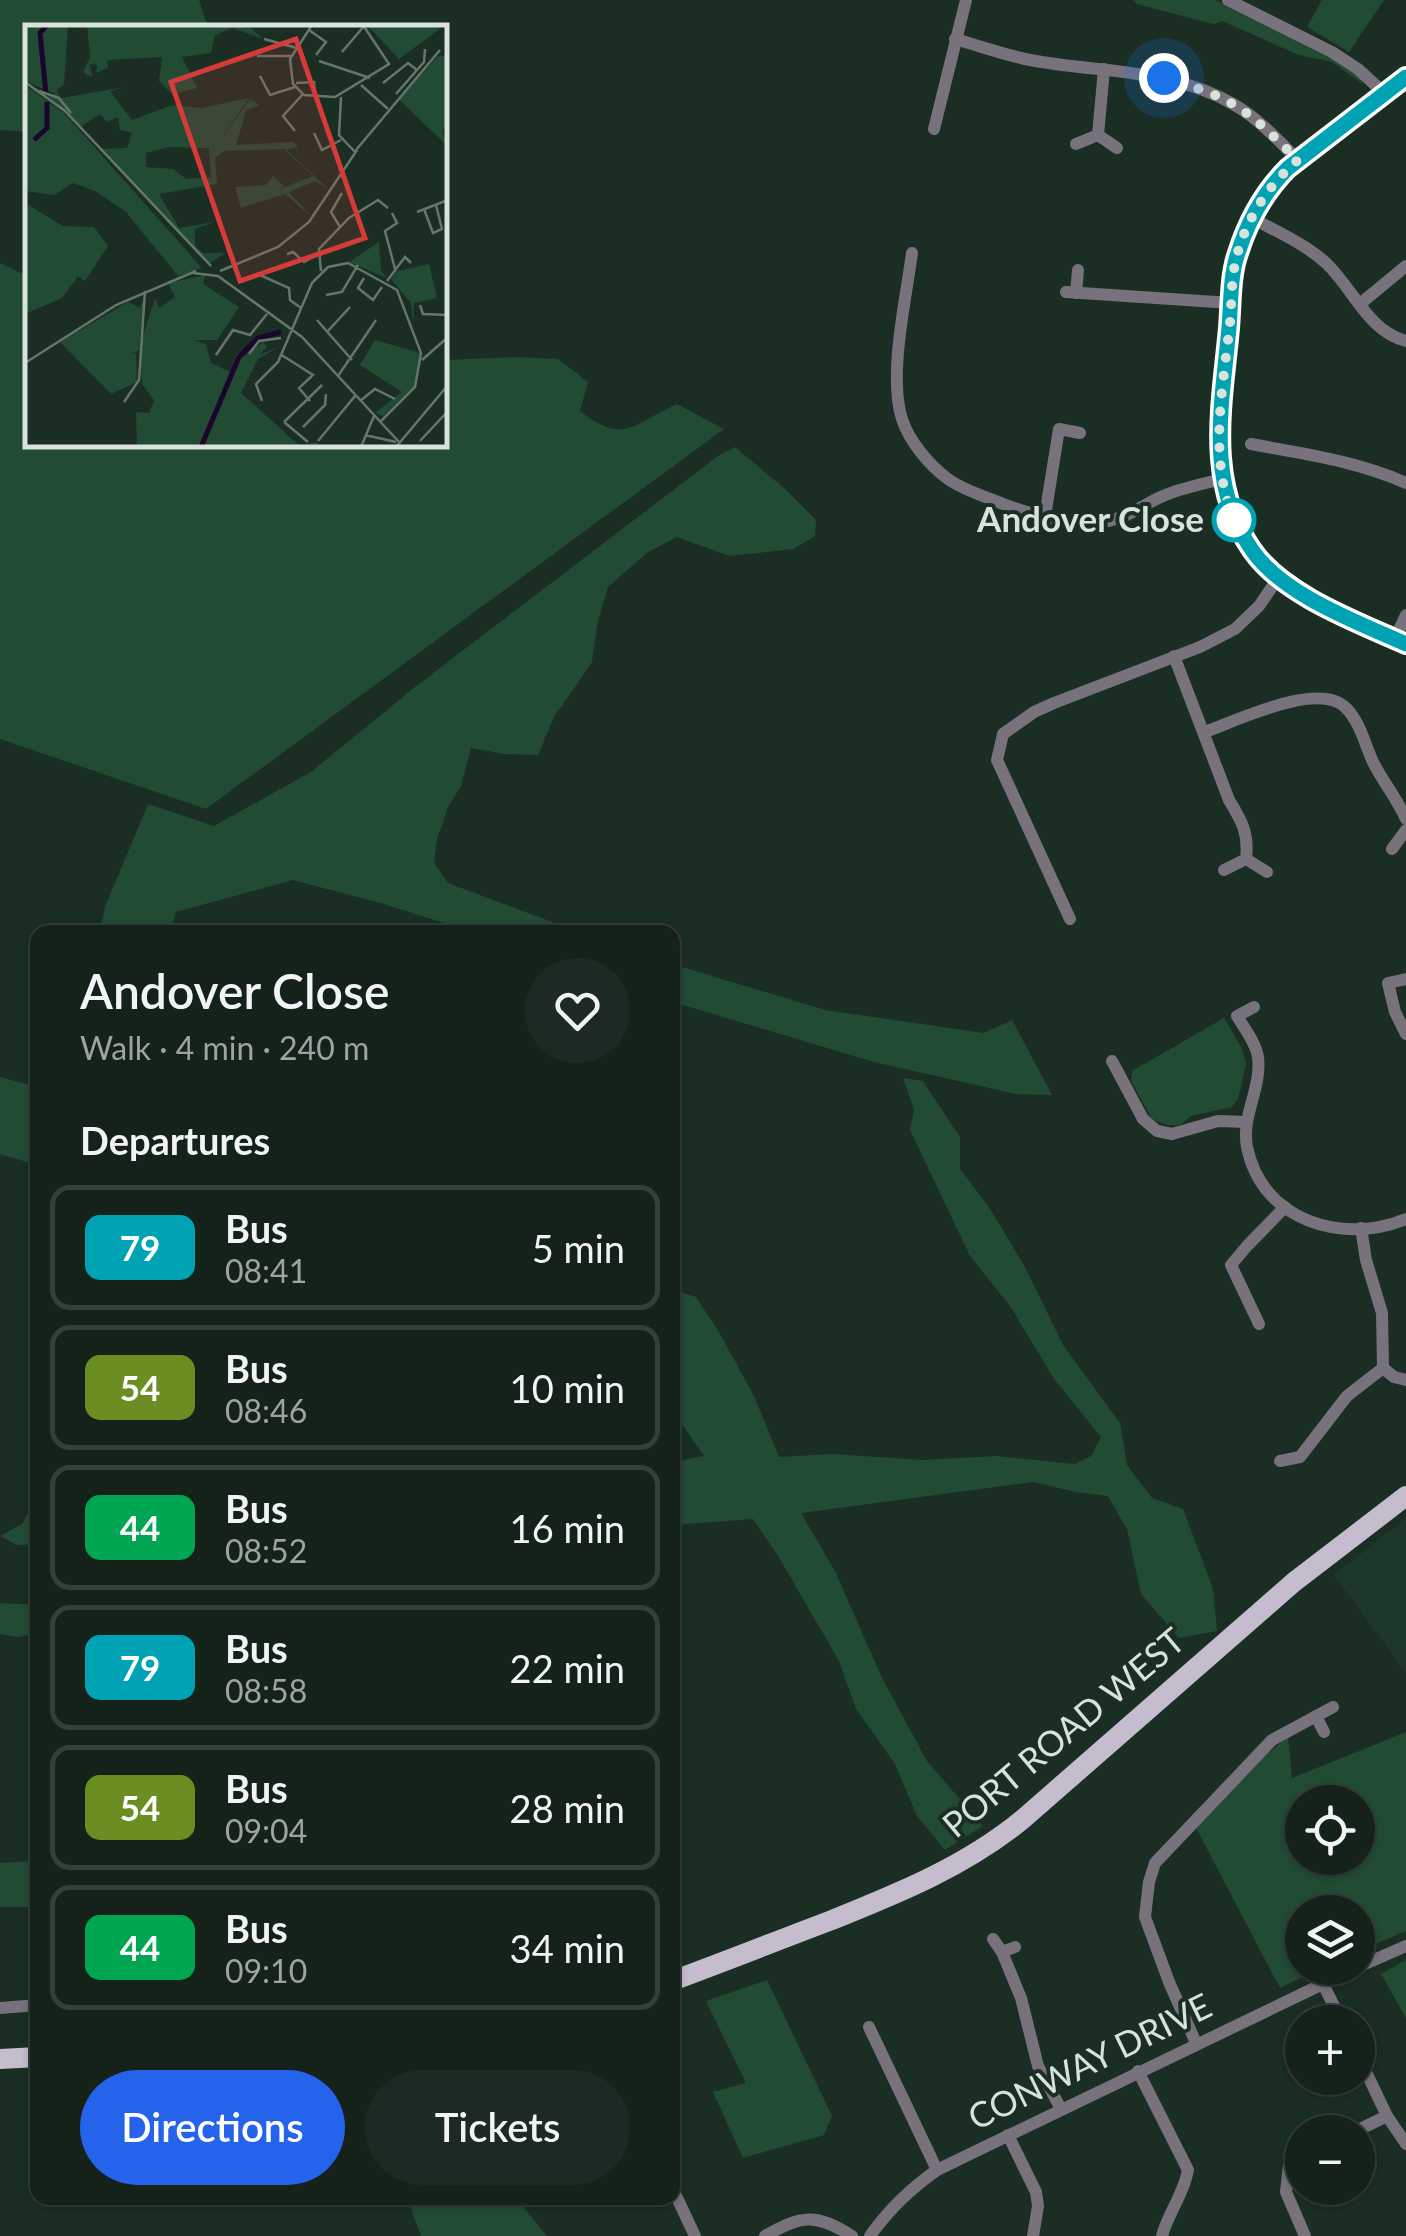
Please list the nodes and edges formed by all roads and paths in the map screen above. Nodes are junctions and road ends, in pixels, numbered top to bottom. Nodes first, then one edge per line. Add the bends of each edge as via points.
1 (966, 0) edge
2 (1228, 0) edge
3 (955, 39) junction
4 (1104, 69) junction
5 (1406, 77) edge
6 (1385, 94) junction
7 (934, 129) dead end
8 (1098, 135) junction
9 (1076, 144) dead end
10 (1116, 148) dead end
11 (1298, 160) junction
12 (1252, 218) junction
13 (912, 253) dead end
14 (1406, 266) edge
15 (1078, 270) dead end
16 (1232, 303) junction
17 (1360, 304) junction
18 (1406, 341) edge
19 (1080, 433) dead end
20 (1251, 444) dead end
21 (1222, 479) junction
22 (1406, 483) edge
23 (1045, 516) junction
24 (1278, 578) junction
25 (1406, 615) edge
26 (1400, 642) edge
27 (1174, 656) junction
28 (1204, 732) junction
29 (1406, 819) edge
30 (1406, 830) edge
31 (1392, 849) dead end
32 (1246, 858) junction
33 (1224, 870) dead end
34 (1267, 872) dead end
35 (1070, 920) dead end
36 (1406, 979) edge
37 (1254, 1007) dead end
38 (1406, 1034) edge
39 (1112, 1061) dead end
40 (1246, 1122) junction
41 (1284, 1207) junction
42 (1406, 1218) edge
43 (1361, 1228) junction
44 (1260, 1324) dead end
45 (1383, 1368) junction
46 (1406, 1380) edge
47 (1280, 1461) dead end
48 (1406, 1496) edge
49 (1333, 1708) dead end
50 (1316, 1716) junction
51 (1324, 1732) dead end
52 (993, 1939) dead end
53 (1406, 1946) edge
54 (1375, 1959) edge
55 (680, 1977) edge
56 (1316, 1985) edge
57 (30, 2006) edge
58 (0, 2008) edge
59 (869, 2027) dead end
60 (1196, 2044) junction
61 (30, 2057) edge
62 (0, 2059) edge
63 (1138, 2072) junction
64 (1375, 2091) edge
65 (1061, 2109) junction
66 (1387, 2116) junction
67 (1375, 2122) edge
68 (1008, 2135) junction
69 (1406, 2144) edge
70 (937, 2170) junction
71 (680, 2205) edge
72 (1292, 2205) edge
73 (694, 2236) edge
74 (765, 2236) edge
75 (852, 2236) edge
76 (870, 2236) edge
77 (1033, 2236) edge
78 (1162, 2236) edge
79 (1305, 2236) edge

1 - 3 street
2 - 6 street via 1332,52
3 - 4 street via 1030,60
3 - 7 street
4 - 8 street
4 - 11 street via 1210,92 1261,125
5 - 6 street
6 - 11 street
8 - 9 street
8 - 10 street
11 - 12 street
12 - 16 street via 1236,257
12 - 17 street via 1326,264
13 - 23 street via 897,385 909,436 962,488
14 - 17 street
15 - 16 street via 1071,293
16 - 21 street via 1219,438
17 - 18 street via 1376,326
19 - 23 street via 1058,429
20 - 22 street via 1347,462
21 - 23 street via 1108,521
21 - 24 street via 1232,516
24 - 26 street
24 - 27 street via 1235,630
25 - 26 street
27 - 28 street
27 - 35 street via 1034,712 1003,734 997,760
28 - 29 street via 1306,698 1327,698 1345,706
28 - 32 street via 1248,842
30 - 31 street
32 - 33 street
32 - 34 street
36 - 38 street via 1388,982
37 - 40 street via 1237,1016 1258,1052
39 - 40 street via 1157,1132
40 - 41 street via 1254,1168
41 - 43 street via 1315,1224
41 - 44 street via 1231,1265
42 - 43 street
43 - 45 street via 1382,1314
45 - 46 street
45 - 47 street via 1347,1396 1300,1457
48 - 55 main road, PORT ROAD WEST via 1279,1595 988,1845 902,1892
49 - 50 street
50 - 51 street
50 - 60 street via 1272,1740 1155,1862 1145,1917
52 - 65 street via 1008,1950 1038,2066
53 - 54 street, CONWAY DRIVE
56 - 60 street, CONWAY DRIVE
57 - 58 street
59 - 70 street
60 - 63 street, CONWAY DRIVE
61 - 62 main road
63 - 65 street, CONWAY DRIVE
63 - 78 street via 1188,2170
64 - 66 street
65 - 68 street, CONWAY DRIVE
66 - 67 street
66 - 69 street
68 - 70 street, CONWAY DRIVE
68 - 77 street via 1036,2192
70 - 76 street, CONWAY DRIVE via 906,2192
71 - 73 street
72 - 79 street
74 - 75 street via 808,2218

